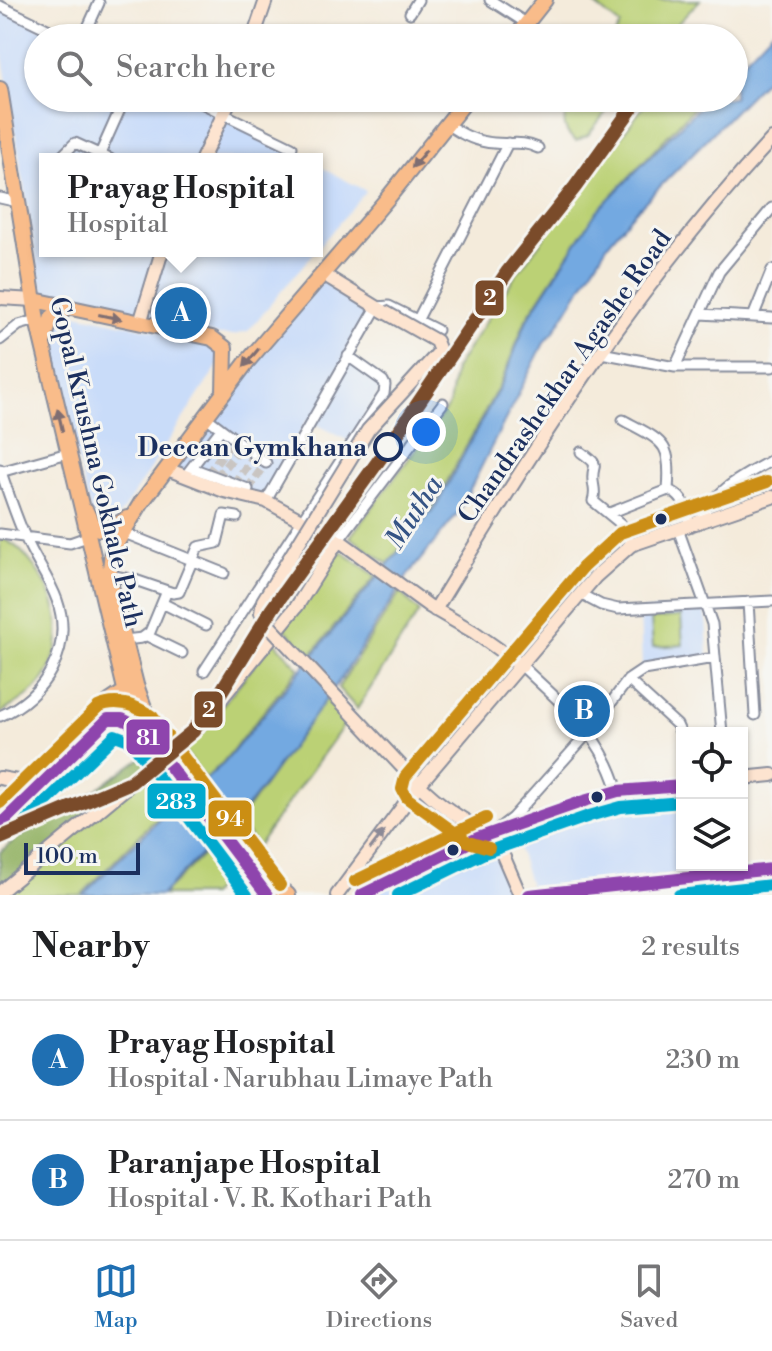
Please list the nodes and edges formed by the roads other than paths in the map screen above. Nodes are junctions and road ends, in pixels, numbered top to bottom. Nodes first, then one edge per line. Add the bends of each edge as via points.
1 (266, 0) edge
2 (418, 0) edge
3 (490, 0) edge
4 (545, 0) edge
5 (99, 3) dead end
6 (0, 6) edge
7 (410, 13) dead end
8 (526, 23) joint
9 (37, 24) edge
10 (89, 24) edge
11 (258, 24) edge
12 (0, 89) edge
13 (120, 112) edge
14 (221, 112) edge
15 (457, 112) edge
16 (225, 114) junction
17 (447, 124) junction
18 (772, 139) edge
19 (508, 143) junction
20 (292, 147) dead end
21 (538, 148) dead end
22 (65, 153) edge
23 (96, 153) edge
24 (106, 153) edge
25 (205, 153) edge
26 (0, 198) edge
27 (18, 202) junction
28 (772, 208) edge
29 (160, 257) edge
30 (772, 270) edge
31 (323, 274) junction
32 (0, 298) edge
33 (32, 307) junction
34 (68, 308) junction
35 (380, 309) junction
36 (700, 314) junction
37 (753, 317) junction
38 (772, 318) edge
39 (418, 319) junction
40 (140, 323) junction
41 (437, 330) dead end
42 (0, 340) edge
43 (43, 342) junction
44 (601, 353) junction
45 (348, 356) junction
46 (675, 367) junction
47 (772, 367) edge
48 (224, 393) junction
49 (443, 403) dead end
50 (206, 417) junction
51 (623, 420) dead end
52 (221, 429) junction
53 (581, 452) dead end
54 (68, 453) junction
55 (772, 460) edge
56 (266, 463) dead end
57 (167, 469) junction
58 (0, 471) edge
59 (188, 472) junction
60 (248, 489) dead end
61 (668, 490) junction
62 (80, 496) junction
63 (772, 497) edge
64 (266, 501) junction
65 (135, 512) junction
66 (610, 513) junction
67 (237, 517) dead end
68 (303, 521) junction
69 (689, 525) junction
70 (0, 534) edge
71 (121, 535) junction
72 (87, 537) junction
73 (25, 538) junction
74 (341, 543) junction
75 (631, 545) junction
76 (193, 560) junction
77 (109, 572) junction
78 (224, 573) dead end
79 (167, 591) junction
80 (580, 594) junction
81 (772, 601) edge
82 (748, 602) junction
83 (162, 603) junction
84 (707, 604) junction
85 (432, 608) junction
86 (206, 625) dead end
87 (147, 636) junction
88 (125, 640) junction
89 (182, 653) dead end
90 (714, 658) junction
91 (522, 666) junction
92 (121, 668) junction
93 (204, 671) dead end
94 (628, 680) junction
95 (134, 697) junction
96 (102, 715) junction
97 (755, 715) dead end
98 (0, 716) edge
99 (678, 727) edge
100 (721, 727) edge
101 (141, 728) junction
102 (590, 731) junction
103 (160, 743) junction
104 (772, 775) edge
105 (748, 777) edge
106 (0, 778) edge
107 (418, 786) junction
108 (676, 786) edge
109 (28, 787) junction
110 (618, 791) junction
111 (0, 805) edge
112 (0, 825) edge
113 (493, 832) junction
114 (748, 869) edge
115 (772, 869) edge
116 (724, 871) edge
117 (740, 871) edge
118 (271, 889) edge
119 (0, 892) edge
120 (288, 895) edge
121 (337, 895) edge
122 (362, 895) edge
123 (520, 895) edge
124 (529, 895) edge
125 (743, 895) edge

1 - 11 street
2 - 7 street
3 - 8 street
4 - 8 main road
5 - 10 street
6 - 9 street
12 - 27 main road, Gopal Krushna Gokhale Path
13 - 24 street
14 - 16 street
15 - 17 main road, Gopal Krushna Gokhale Path
16 - 20 street
16 - 25 street
17 - 19 street via 472,139
17 -> 31 main road, Gopal Krushna Gokhale Path
18 - 44 street, Chandrashekhar Agashe Road via 704,216
19 - 21 street
19 - 39 street
22 - 23 street via 75,143
26 - 27 street
27 - 33 main road, Gopal Krushna Gokhale Path
28 - 36 street via 719,272
29 - 40 street
30 - 37 street
31 - 35 street
31 -> 48 main road, Gopal Krushna Gokhale Path
32 - 33 street
33 - 34 main road
33 - 42 street
33 - 43 main road, Gopal Krushna Gokhale Path
34 -> 40 main road
34 - 43 main road via 52,317
35 - 39 street via 389,306
35 - 45 street
35 - 107 street, bridge via 436,341 440,351 368,430 263,601 261,613
36 - 37 street
36 - 46 street
37 - 38 street
39 - 41 street
40 - 48 main road via 221,343 226,359
54 -> 43 main road, Gopal Krushna Gokhale Path
44 - 46 street
44 - 85 street, Chandrashekhar Agashe Road
45 - 64 street via 294,440
45 - 68 street via 383,381 385,389
46 - 47 street
48 - 50 main road, Gopal Krushna Gokhale Path
49 - 74 street
50 - 52 street
50 - 57 main road, Gopal Krushna Gokhale Path
51 - 61 street via 666,449
52 - 56 street
52 - 59 street
53 - 66 street via 596,466 593,501
54 - 58 street
54 - 62 main road, Gopal Krushna Gokhale Path
55 - 69 street via 730,484
57 - 59 street
57 - 65 main road, Gopal Krushna Gokhale Path
58 - 73 street
59 - 60 street
59 - 64 street via 224,491
61 - 66 street
61 - 69 street via 680,496
62 - 65 main road via 99,529 112,528
62 - 72 main road, Gopal Krushna Gokhale Path
63 - 69 street
64 - 68 street
65 - 71 main road, Gopal Krushna Gokhale Path
66 - 75 street
67 - 76 street via 224,515 217,543 200,545
68 - 74 street
68 - 93 street
69 - 75 street
69 - 84 street
70 - 73 street
71 - 76 street
71 - 77 main road, Gopal Krushna Gokhale Path
72 - 73 street via 70,543
72 - 92 main road, Gopal Krushna Gokhale Path
73 - 98 street via 58,604 61,639 55,664 41,687
74 - 85 street
74 - 119 street via 196,730
75 - 80 street
76 - 78 street
76 - 79 street via 179,592
77 - 79 street
77 - 88 main road
79 - 83 street
80 - 84 street via 618,609
80 - 91 street
81 - 82 street
82 - 84 street
82 - 97 street
83 - 86 street
83 - 87 street
84 - 90 street
85 - 91 street
87 - 88 street
87 - 89 street
88 - 95 main road
90 - 94 street via 643,670
90 - 100 street
91 - 102 street
91 - 107 street
92 - 95 main road, Gopal Krushna Gokhale Path
92 - 96 main road
94 - 99 street
94 - 102 street
95 - 96 main road
95 - 101 main road
95 - 103 main road
96 - 101 main road
96 - 109 main road
101 - 103 main road
102 - 110 street
102 - 113 street via 512,818
103 - 118 main road, bridge
104 - 105 street
106 - 109 street
107 - 113 street via 476,828
121 -> 107 street
108 - 110 street
109 - 111 main road
109 - 112 main road
110 - 113 street
113 - 122 street
113 - 123 street
114 - 115 street
116 - 124 street
117 - 125 street
118 - 120 main road

